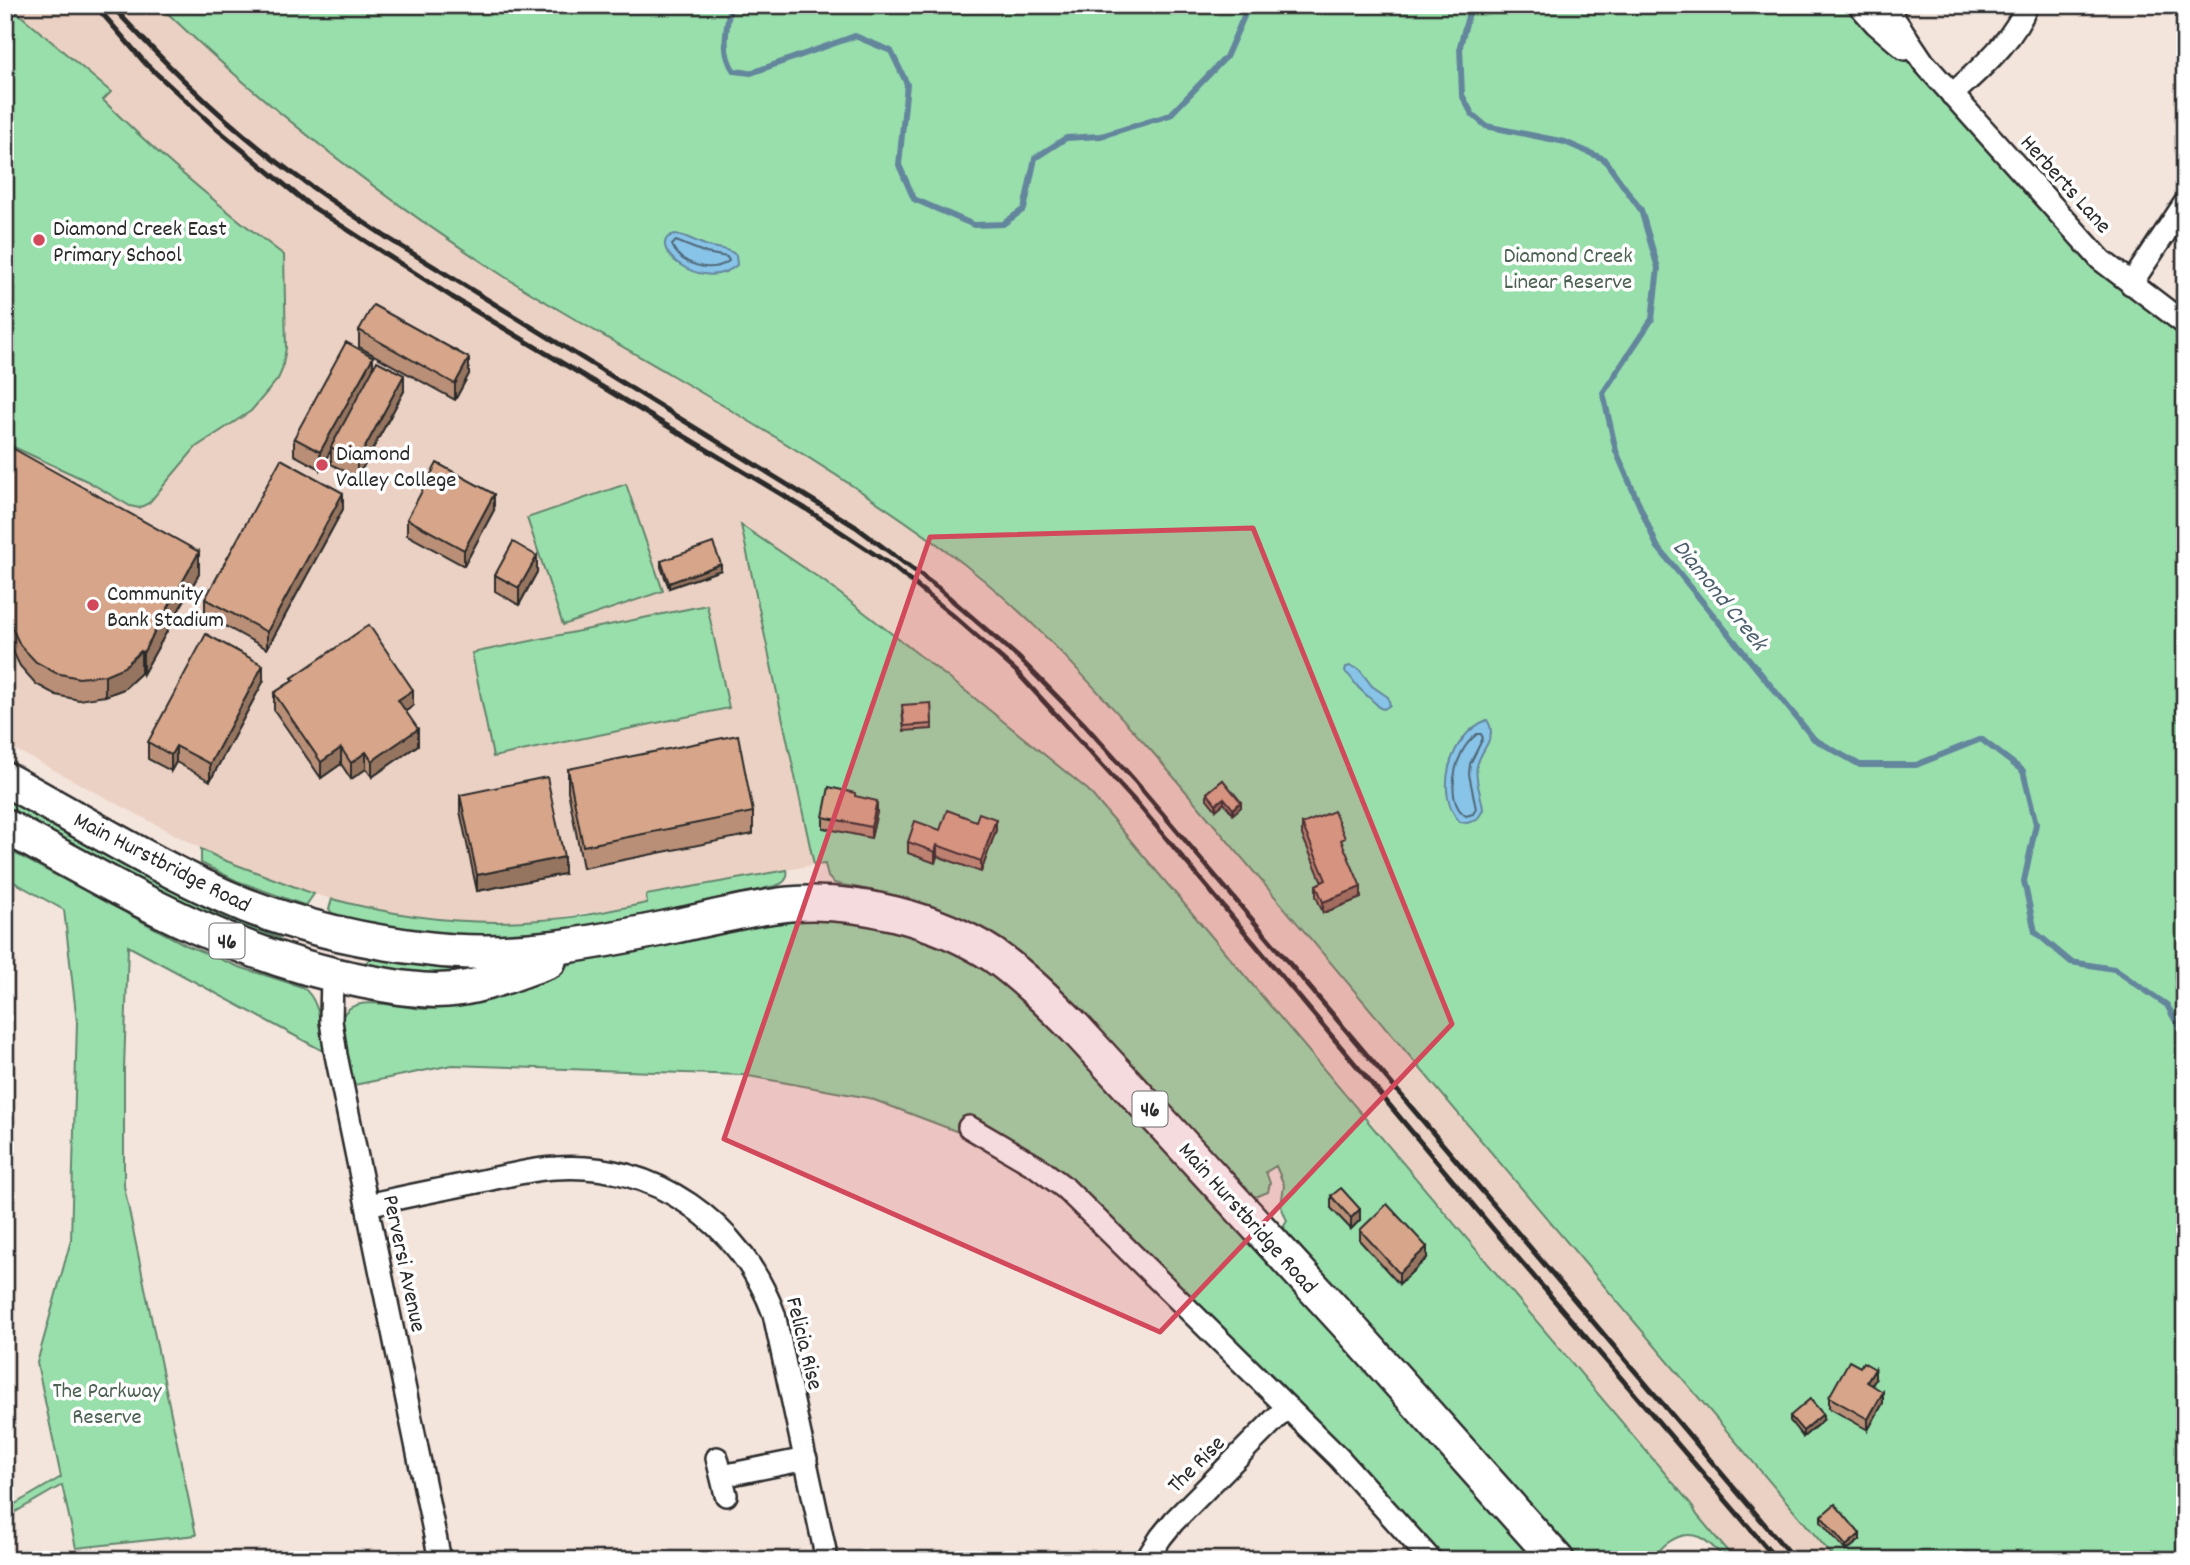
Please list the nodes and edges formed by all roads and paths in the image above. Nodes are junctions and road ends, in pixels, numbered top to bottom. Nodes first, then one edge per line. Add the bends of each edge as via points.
1 (1859, 5) edge
2 (1885, 5) edge
3 (2027, 5) edge
4 (1924, 63) junction
5 (1952, 95) junction
6 (2185, 202) edge
7 (2132, 284) junction
8 (2185, 324) edge
9 (5, 779) edge
10 (5, 826) edge
11 (334, 934) junction
12 (618, 938) junction
13 (332, 975) junction
14 (969, 1127) dead end
15 (368, 1205) junction
16 (1287, 1407) junction
17 (806, 1459) junction
18 (722, 1476) dead end
19 (440, 1560) edge
20 (827, 1560) edge
21 (1146, 1560) edge
22 (1431, 1560) edge
23 (1557, 1560) edge

1 - 4 street, Herberts Lane
2 - 4 street, Herberts Lane
3 - 5 street via 2000,48
4 - 5 street, Herberts Lane
5 - 7 street, Herberts Lane via 2101,260
6 - 7 street
7 - 8 street, Herberts Lane
9 - 11 main road, Main Hurstbridge Road / 46 via 204,887
10 - 13 main road, Main Hurstbridge Road / 46 via 202,931
11 - 12 main road, Main Hurstbridge Road / 46 via 464,952 523,951
11 - 13 main road
12 - 13 main road, Main Hurstbridge Road / 46 via 450,990 398,988
12 - 23 main road, Main Hurstbridge Road / 46 via 790,904 841,905 930,925 992,955 1075,1027
13 - 15 street, Perversi Avenue via 332,1034
14 - 16 street via 1065,1188
15 - 17 street, Felicia Rise via 532,1170 579,1167 643,1179 688,1202 725,1233 766,1294 780,1334
15 - 19 street, Perversi Avenue
16 - 21 street, The Rise via 1174,1521
16 - 22 street via 1357,1476
17 - 18 street
17 - 20 street, Felicia Rise

